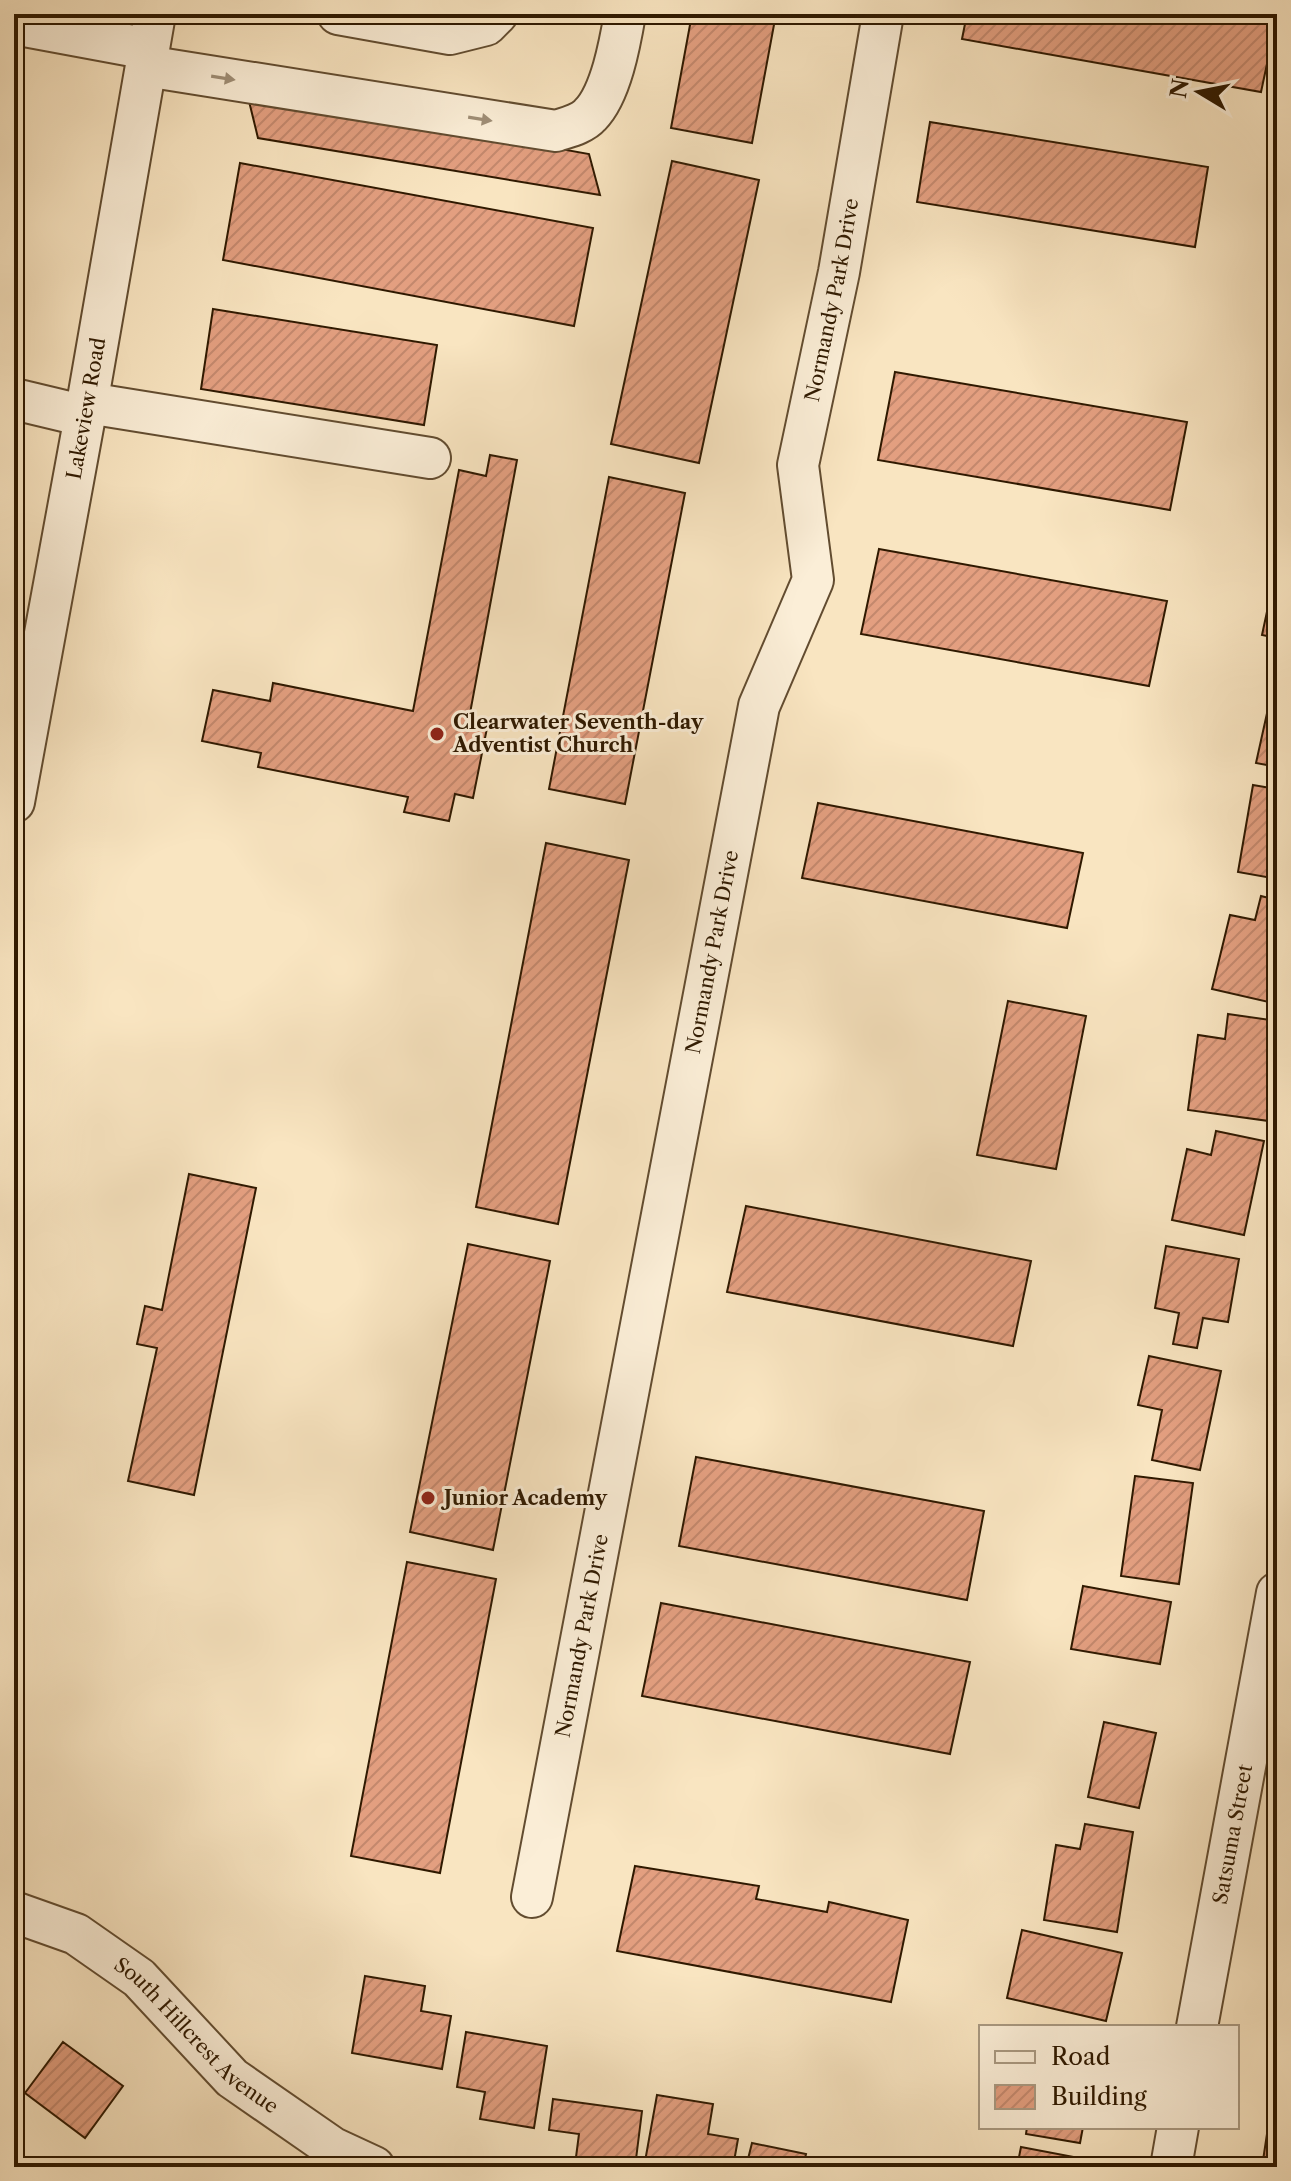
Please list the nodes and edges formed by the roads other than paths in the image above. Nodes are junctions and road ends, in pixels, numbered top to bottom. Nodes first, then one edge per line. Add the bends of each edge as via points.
1 (338, 14) edge
2 (497, 14) edge
3 (625, 14) edge
4 (883, 14) edge
5 (14, 24) edge
6 (150, 43) edge
7 (14, 399) edge
8 (86, 410) junction
9 (430, 458) dead end
10 (14, 802) edge
11 (1277, 1593) edge
12 (532, 1897) dead end
13 (14, 1912) edge
14 (1197, 2025) edge
15 (1178, 2129) edge
16 (374, 2167) edge
17 (1171, 2167) edge

1 - 2 street via 450,34 486,25
6 -> 3 street via 556,131 590,116 602,98
4 - 12 street, Normandy Park Drive via 839,272 798,465 813,580 759,706
5 - 6 street
6 - 8 street, Lakeview Road
7 - 8 street
8 - 9 street
8 - 10 street, Lakeview Road
11 - 14 street, Satsuma Street
13 - 16 street, South Hillcrest Avenue via 76,1934 139,1978 232,2078 333,2148
15 - 17 street

